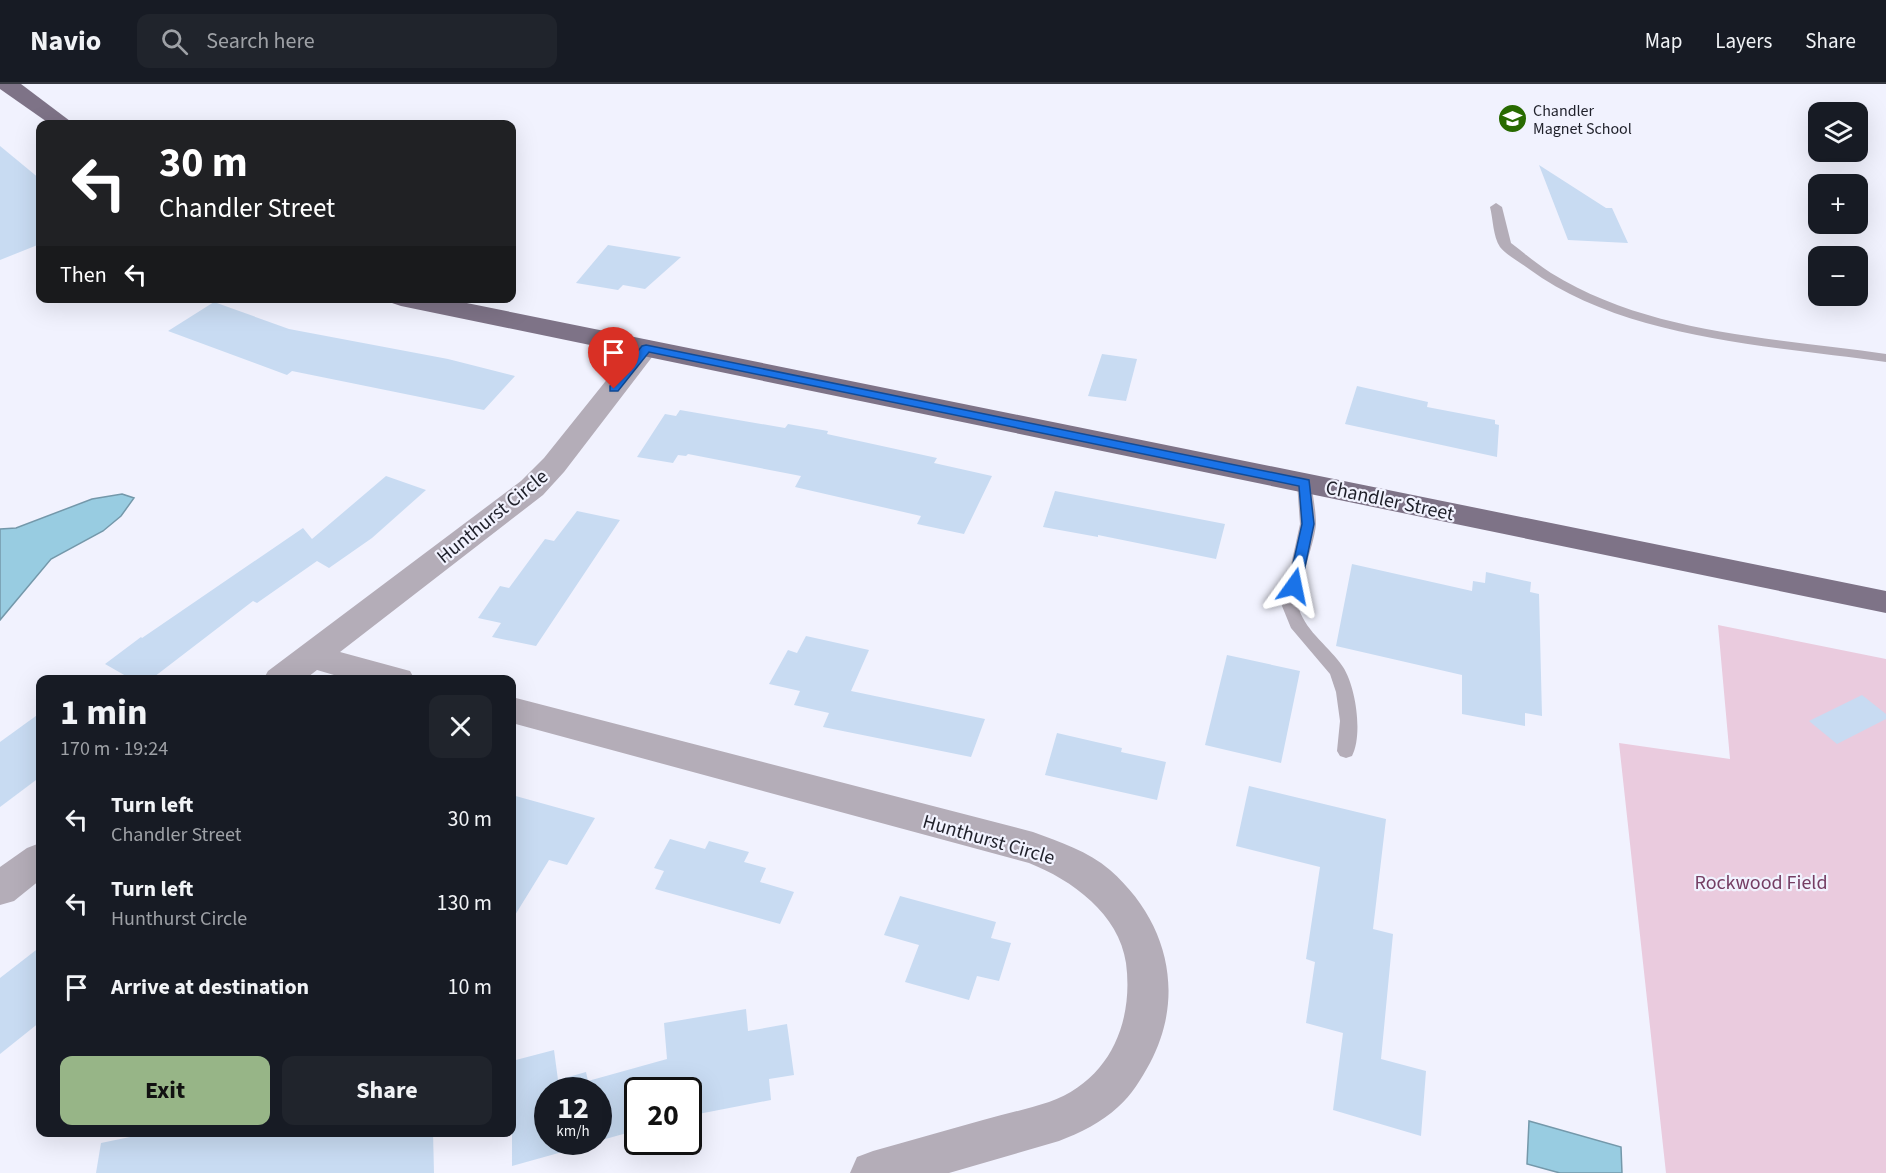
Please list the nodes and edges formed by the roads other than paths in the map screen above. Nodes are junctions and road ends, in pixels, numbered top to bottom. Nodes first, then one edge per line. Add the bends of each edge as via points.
1 (7, 84) edge
2 (57, 120) edge
3 (1496, 207) dead end
4 (426, 303) edge
5 (646, 348) junction
6 (1886, 358) edge
7 (1305, 483) junction
8 (1886, 602) edge
9 (311, 656) junction
10 (286, 675) edge
11 (380, 675) edge
12 (516, 711) edge
13 (1346, 751) dead end
14 (36, 862) edge
15 (0, 889) edge
16 (873, 1173) edge

1 - 2 main road
3 - 6 lane via 1505,245 1548,276 1599,302 1683,329
4 - 5 main road, Chandler Street
5 - 7 main road, Chandler Street
5 - 9 street, Hunthurst Circle via 532,488
7 - 8 main road, Chandler Street
7 - 13 lane via 1308,524 1290,606 1298,624 1337,671 1349,721
9 - 10 street, Hunthurst Circle
9 - 11 street
12 - 16 street, Hunthurst Circle via 1033,848 1056,856 1097,881 1128,916 1147,959 1149,1006 1136,1052 1104,1092 1059,1120
14 - 15 street

